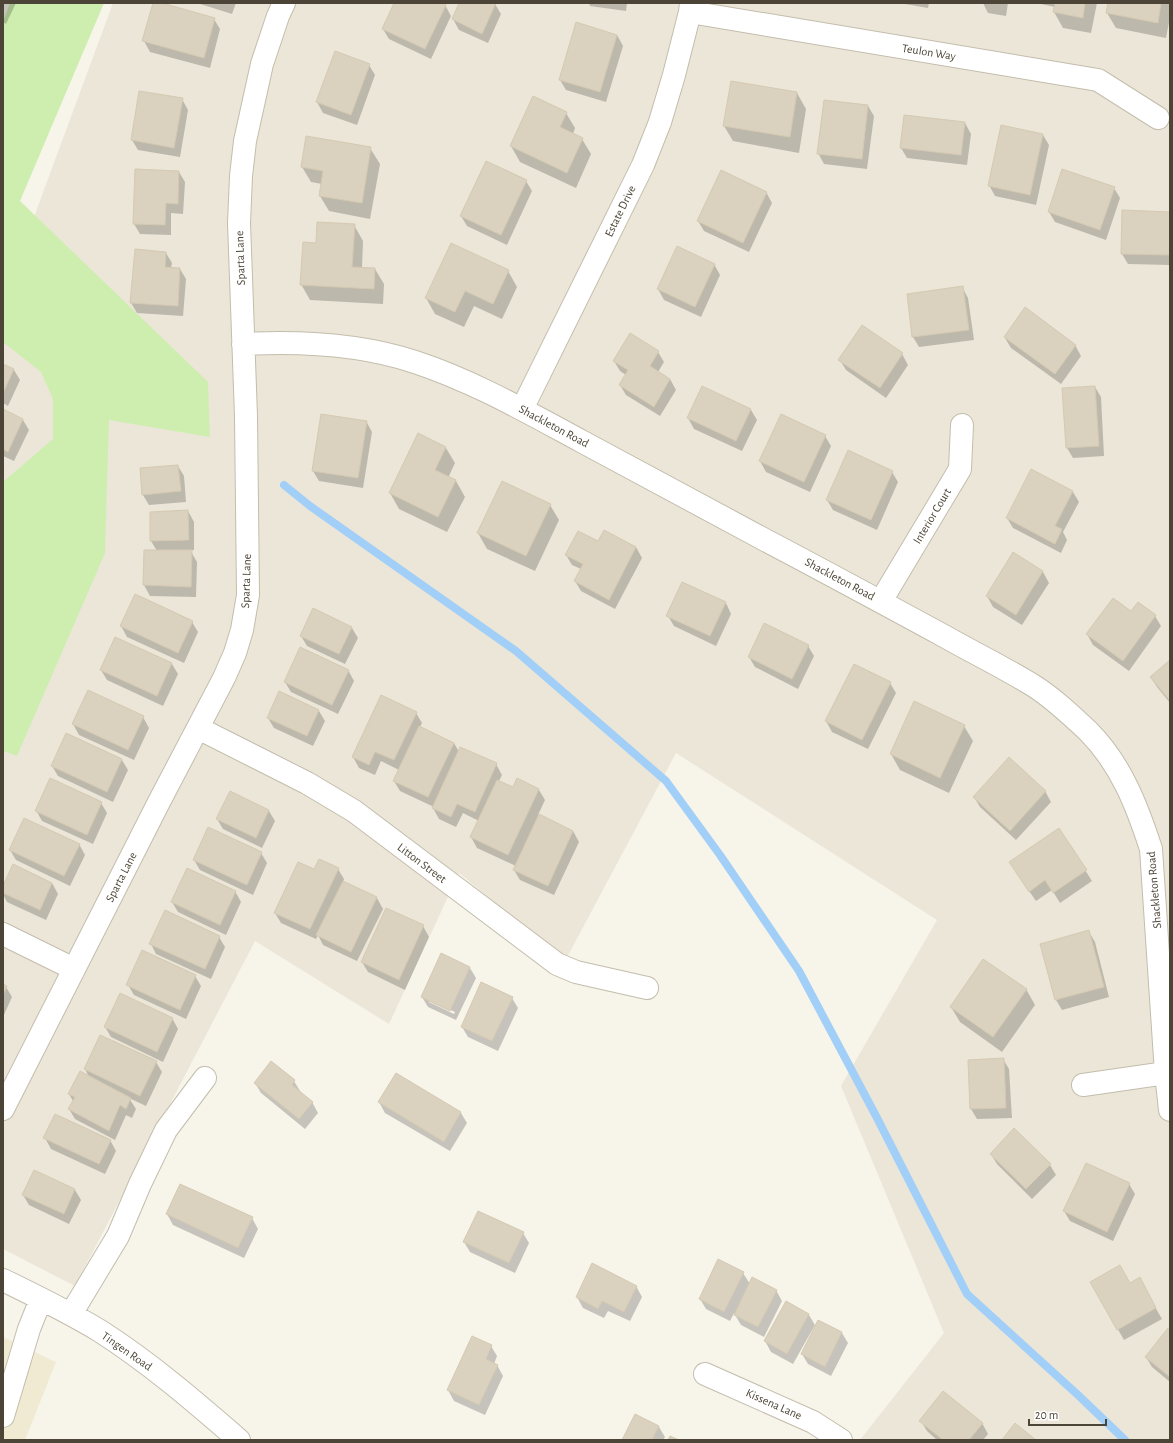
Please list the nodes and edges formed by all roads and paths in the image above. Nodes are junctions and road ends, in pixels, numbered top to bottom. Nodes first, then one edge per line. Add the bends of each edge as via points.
1 (284, 3) edge
2 (691, 8) edge
3 (1158, 118) dead end
4 (243, 344) junction
5 (522, 408) junction
6 (962, 425) dead end
7 (881, 601) junction
8 (198, 728) junction
9 (3, 934) edge
10 (74, 969) junction
11 (647, 988) dead end
12 (1166, 1073) junction
13 (206, 1078) dead end
14 (1083, 1085) dead end
15 (1169, 1100) edge
16 (3, 1109) edge
17 (3, 1280) edge
18 (41, 1299) junction
19 (71, 1314) junction
20 (705, 1374) dead end
21 (3, 1416) edge
22 (239, 1440) edge
23 (841, 1440) edge

1 - 4 street, Sparta Lane via 262,64 245,141 239,223
2 - 3 street, Teulon Way via 1098,80
2 - 5 street, Estate Drive via 660,122 643,165
4 - 5 street, Shackleton Road via 309,344 376,351 453,376
4 - 8 street, Sparta Lane via 248,595 235,653
5 - 7 street, Shackleton Road
6 - 7 street, Interior Court via 960,469
7 - 12 street, Shackleton Road via 1036,687 1090,734 1110,758 1127,786 1151,849
8 - 10 street, Sparta Lane
8 - 11 street, Litton Street via 307,783 354,811 557,964 576,972
9 - 10 street
10 - 16 street, Sparta Lane
12 - 14 street
12 - 15 street, Shackleton Road
13 - 19 street via 166,1130 118,1236
17 - 18 street, Tingen Road
18 - 19 street, Tingen Road
18 - 21 street via 29,1329
19 - 22 street, Tingen Road via 165,1377
20 - 23 street, Kissena Lane via 813,1422

